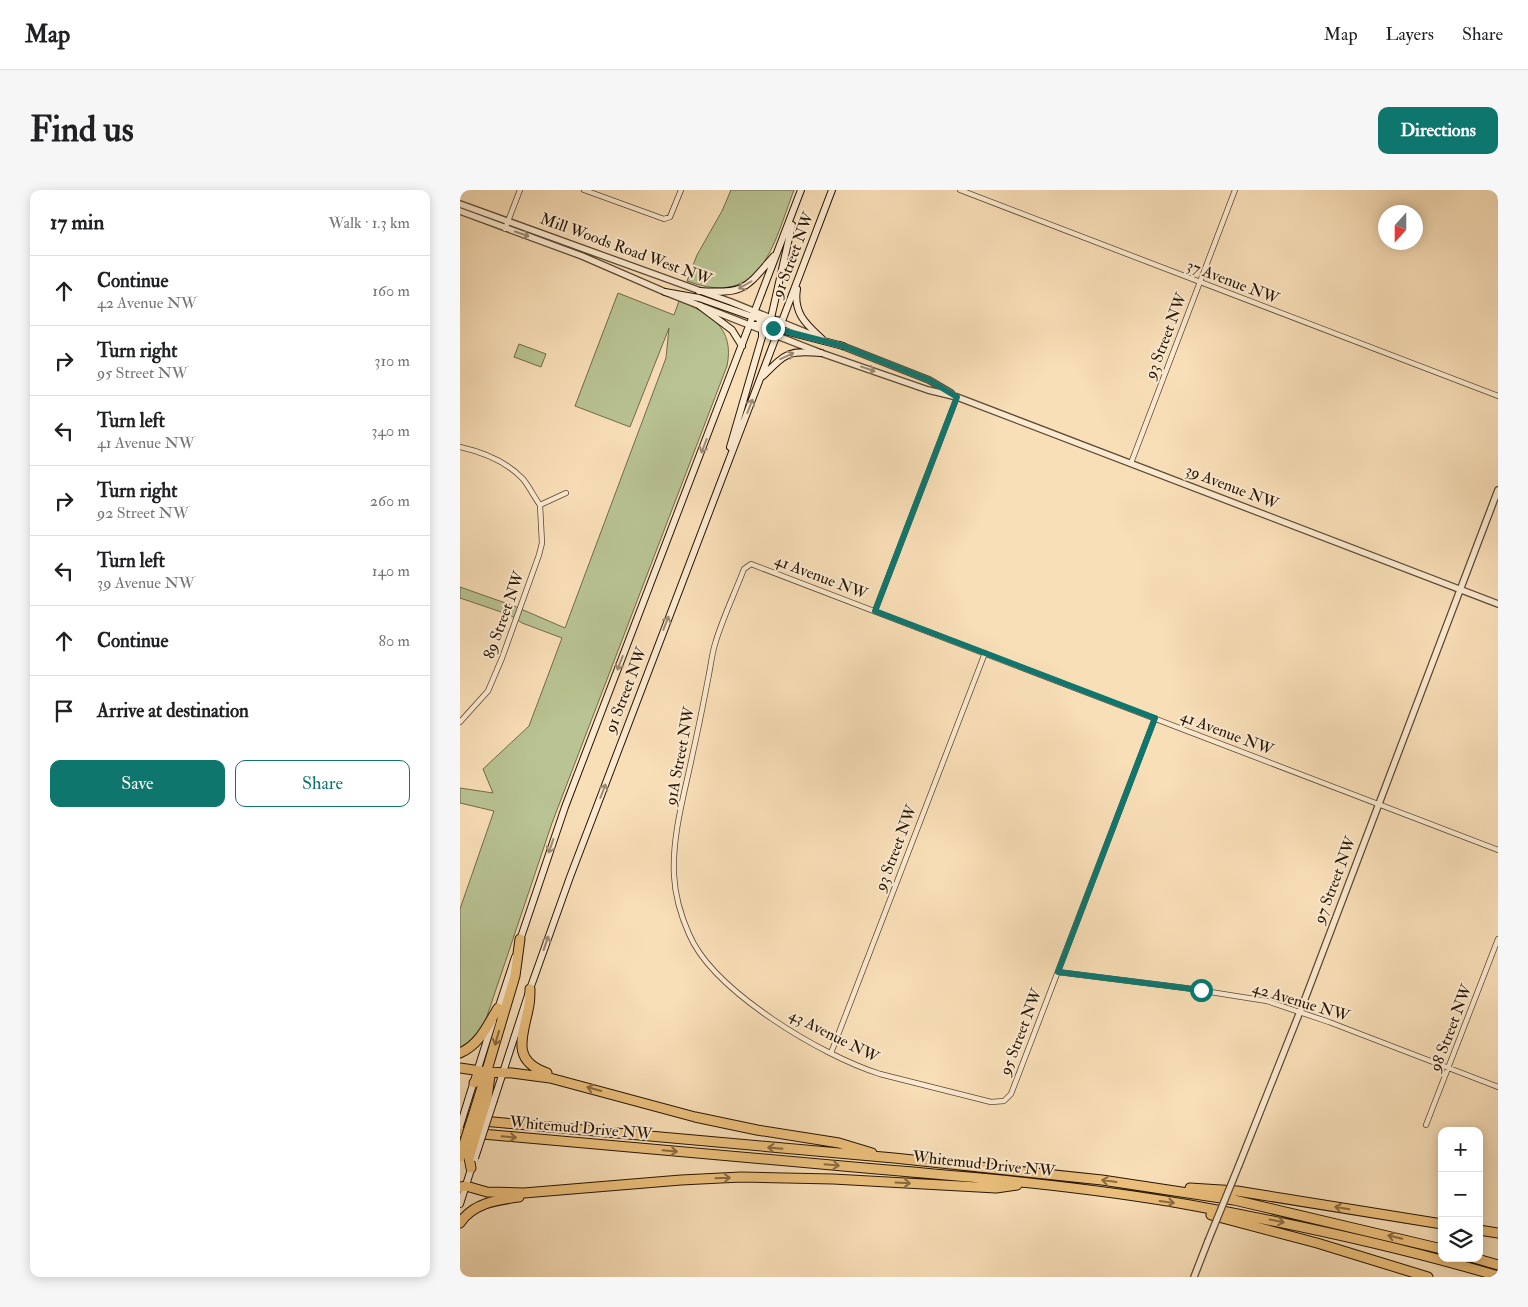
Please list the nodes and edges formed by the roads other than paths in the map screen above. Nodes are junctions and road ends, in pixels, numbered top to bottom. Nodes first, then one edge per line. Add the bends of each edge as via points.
1 (520, 190) edge
2 (584, 190) edge
3 (681, 190) edge
4 (801, 190) edge
5 (832, 190) edge
6 (960, 190) edge
7 (1235, 190) edge
8 (460, 204) edge
9 (460, 211) edge
10 (509, 221) junction
11 (505, 228) junction
12 (778, 252) junction
13 (798, 279) junction
14 (1200, 282) junction
15 (699, 291) junction
16 (665, 292) junction
17 (700, 306) junction
18 (771, 319) junction
19 (758, 321) junction
20 (782, 321) junction
21 (750, 325) junction
22 (776, 331) junction
23 (822, 339) junction
24 (742, 346) junction
25 (843, 346) junction
26 (822, 353) junction
27 (760, 379) junction
28 (1498, 396) edge
29 (957, 397) junction
30 (460, 447) edge
31 (1131, 463) junction
32 (718, 487) junction
33 (1498, 490) edge
34 (566, 493) dead end
35 (540, 505) junction
36 (751, 564) joint
37 (1461, 590) junction
38 (1498, 604) edge
39 (875, 611) junction
40 (985, 654) junction
41 (1155, 718) junction
42 (460, 722) edge
43 (1379, 804) junction
44 (1498, 850) edge
45 (520, 939) junction
46 (1498, 939) edge
47 (703, 957) joint
48 (1058, 972) junction
49 (530, 990) junction
50 (498, 1008) junction
51 (1300, 1012) junction
52 (831, 1052) junction
53 (460, 1053) edge
54 (460, 1068) edge
55 (1449, 1069) junction
56 (478, 1070) junction
57 (487, 1072) junction
58 (502, 1072) junction
59 (474, 1083) junction
60 (571, 1083) junction
61 (1498, 1087) edge
62 (487, 1098) junction
63 (1004, 1101) joint
64 (460, 1120) edge
65 (1426, 1125) dead end
66 (460, 1126) edge
67 (460, 1132) edge
68 (466, 1158) edge
69 (894, 1158) junction
70 (471, 1168) joint
71 (1032, 1184) junction
72 (462, 1185) edge
73 (604, 1187) junction
74 (1158, 1188) junction
75 (460, 1204) edge
76 (1188, 1205) junction
77 (460, 1223) edge
78 (1438, 1223) edge
79 (1483, 1231) edge
80 (1498, 1233) edge
81 (1438, 1248) edge
82 (1483, 1261) edge
83 (1498, 1265) edge
84 (1498, 1276) edge
85 (1194, 1277) edge
86 (1428, 1277) edge

1 - 10 street
2 - 3 street via 660,219 672,214
4 - 12 main road, 91 Street NW
4 - 18 main road
5 - 13 main road, 91 Street NW
6 - 14 street, 37 Avenue NW
7 - 14 street, 93 Street NW
8 - 10 street, Mill Woods Road West NW
9 - 11 street, Mill Woods Road West NW
10 - 11 street
10 - 15 street, Mill Woods Road West NW
11 -> 16 street, Mill Woods Road West NW via 582,256
12 -> 15 main road via 744,287 723,293
12 - 19 main road, 91 Street NW
13 - 20 main road, 91 Street NW
13 - 23 main road via 798,311
14 - 28 street, 37 Avenue NW
14 - 31 street, 93 Street NW
15 - 19 street, Mill Woods Road West NW
16 - 17 street, Mill Woods Road West NW
16 - 19 main road via 699,298
17 - 21 street, Mill Woods Road West NW
17 - 24 main road via 727,326
18 - 19 main road
18 - 20 main road
18 - 22 main road
19 - 21 main road
19 - 21 main road, 91 Street NW
19 - 22 main road
19 - 32 main road via 762,337
20 - 22 main road, 91 Street NW
20 - 23 street, 39 Avenue NW
21 - 24 main road, 91 Street NW
22 - 25 main road
22 - 26 street, 39 Avenue NW
22 - 27 main road, 91 Street NW
23 - 25 street, 39 Avenue NW
24 -> 45 main road, 91 Street NW via 565,807
25 - 29 street, 39 Avenue NW via 929,380
27 -> 26 main road via 788,354
26 -> 29 street, 39 Avenue NW
32 -> 27 main road, 91 Street NW
29 - 31 street, 39 Avenue NW
29 - 39 street
30 - 35 street via 476,450 504,464 523,479
31 - 37 street, 39 Avenue NW
49 -> 32 main road, 91 Street NW
33 - 37 street, 97 Street NW
34 - 35 street
35 - 42 street, 89 Street NW via 542,543 502,658 488,691
36 - 39 street, 41 Avenue NW
36 - 47 street, 91A Street NW via 744,569 715,645 676,841 674,876 679,904 689,935
37 - 38 street, 39 Avenue NW
37 - 43 street, 97 Street NW
39 - 40 street, 41 Avenue NW
40 - 41 street, 41 Avenue NW
40 - 52 street, 93 Street NW
41 - 43 street, 41 Avenue NW
41 - 48 street, 95 Street NW
43 - 44 street, 41 Avenue NW
43 - 51 street, 97 Street NW
45 - 50 main road, 91 Street NW
45 -> 57 highway via 515,976
46 - 55 street, 98 Street NW
47 - 52 street, 43 Avenue NW via 723,980 758,1009 792,1032
48 - 51 street, 42 Avenue NW via 1250,998
48 - 63 street, 95 Street NW via 1011,1094
49 - 58 main road, 91 Street NW
49 - 60 highway via 522,1036 525,1057 536,1069
50 - 53 highway via 479,1040
50 - 56 main road, 91 Street NW
51 - 55 street, 42 Avenue NW
51 - 85 street, 97 Street NW, bridge
52 - 63 street, 43 Avenue NW via 880,1074 991,1102
54 - 56 highway
55 - 61 street, 42 Avenue NW
55 - 65 street, 98 Street NW
56 - 57 highway
56 - 59 main road, 91 Street NW
57 - 58 highway
57 - 59 highway
57 - 62 highway
58 - 60 highway
58 - 62 main road, 91 Street NW
59 - 66 main road, 91 Street NW, bridge
69 -> 60 highway via 840,1143 695,1117
62 - 68 highway, bridge
62 - 68 main road, 91 Street NW, bridge
69 -> 64 highway, Whitemud Drive NW
67 -> 71 highway, Whitemud Drive NW
68 - 70 highway
74 -> 69 highway, Whitemud Drive NW via 1059,1174
70 - 72 main road
73 -> 71 highway via 741,1177 996,1188
71 -> 76 highway, Whitemud Drive NW
72 - 73 highway via 487,1192 510,1193
72 - 75 main road
73 - 77 highway via 484,1204
78 -> 74 highway via 1220,1189
81 -> 74 highway, Whitemud Drive NW via 1268,1208
76 -> 84 highway, Whitemud Drive NW via 1366,1241
76 - 86 highway via 1212,1215
79 - 80 highway
82 - 83 highway

